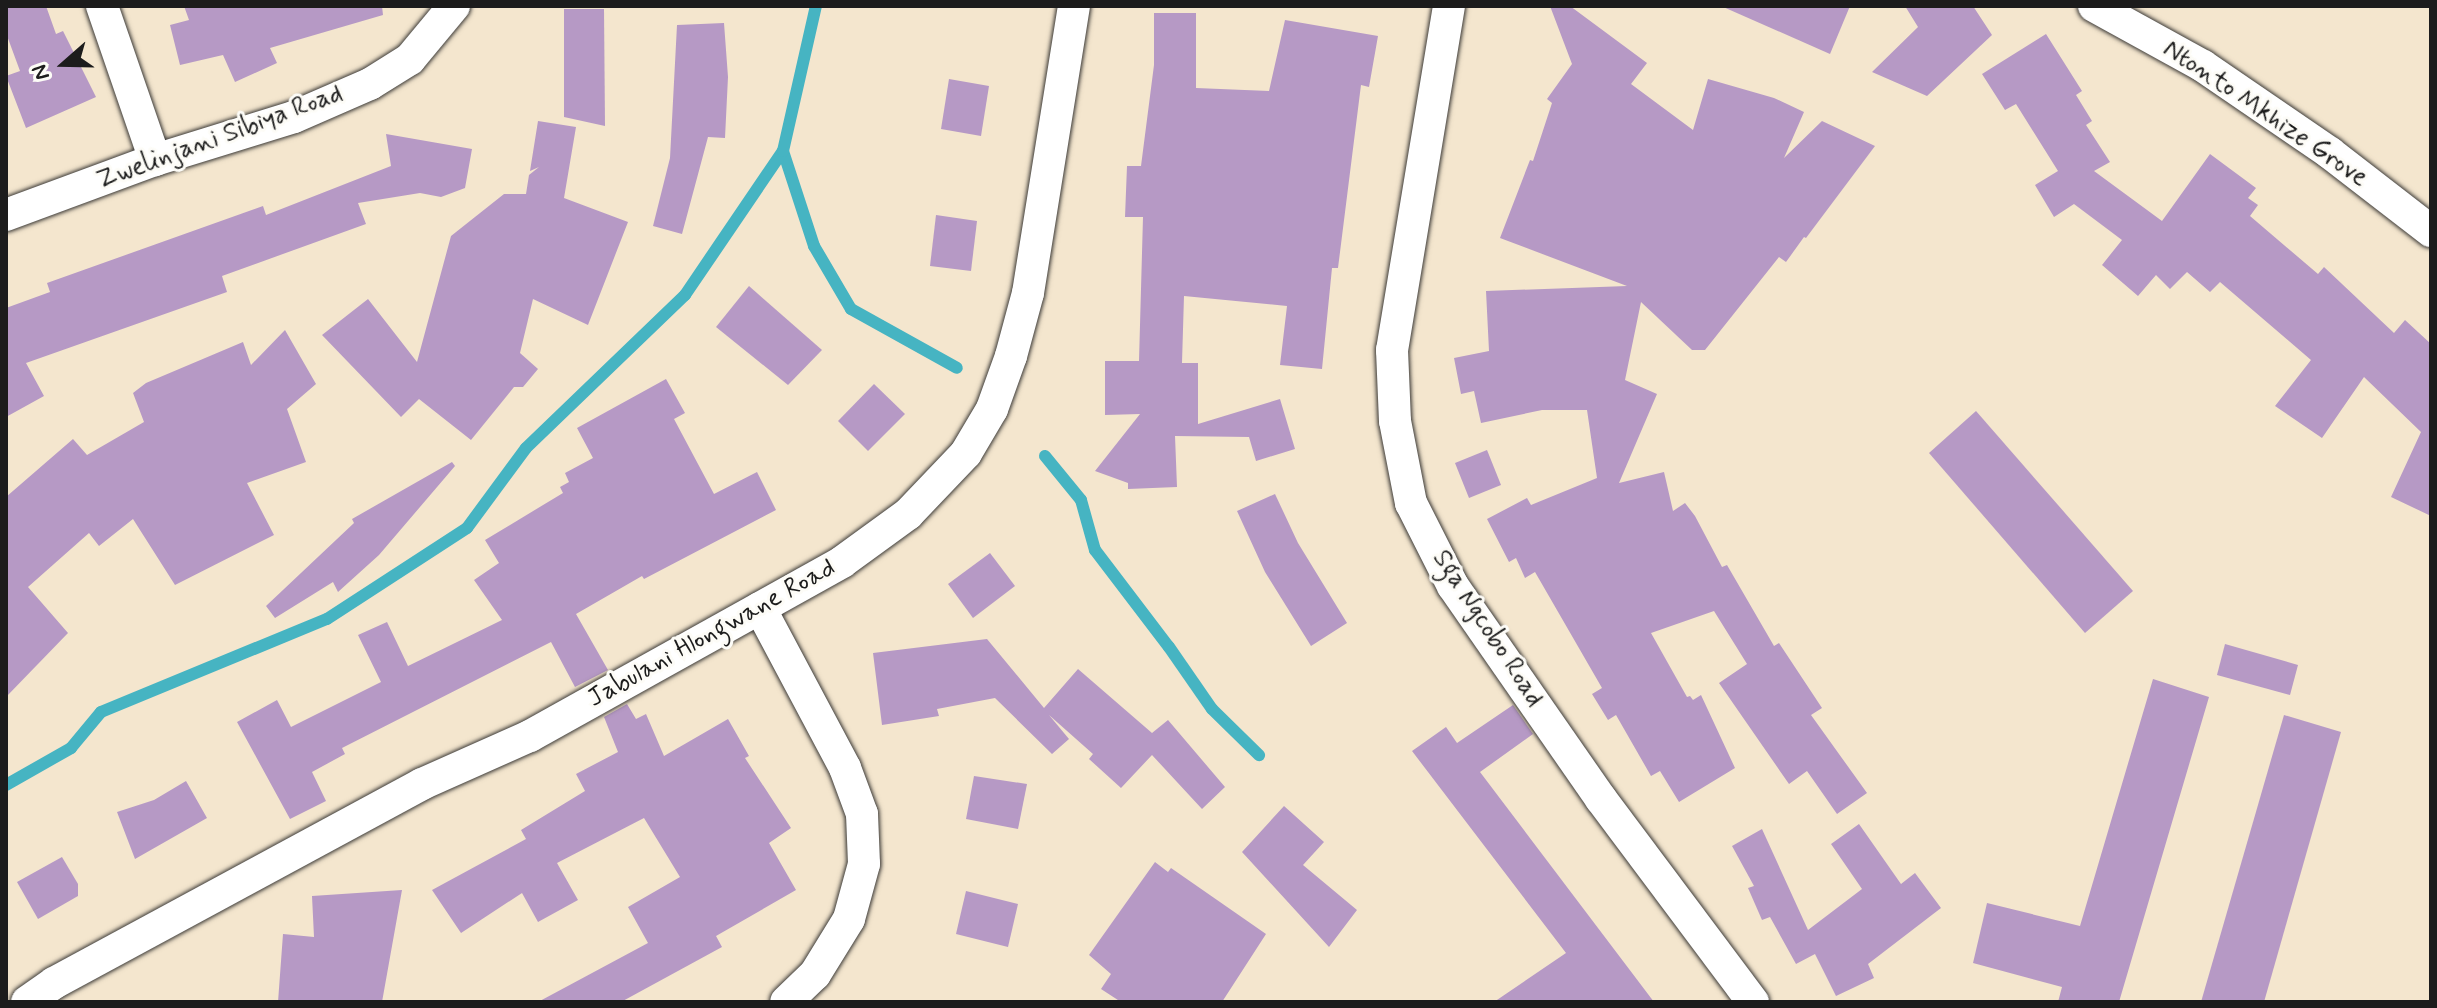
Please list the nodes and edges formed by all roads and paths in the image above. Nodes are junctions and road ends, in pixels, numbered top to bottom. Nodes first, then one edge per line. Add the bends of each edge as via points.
1 (102, 6) edge
2 (454, 6) edge
3 (1074, 6) edge
4 (1449, 6) edge
5 (2094, 6) edge
6 (155, 160) junction
7 (6, 215) edge
8 (2431, 231) edge
9 (760, 608) junction
10 (27, 1002) edge
11 (786, 1002) edge
12 (1753, 1002) edge

1 - 6 street
2 - 6 street, Zwelinjani Sibiya Road via 410,59 370,84 294,117
3 - 9 street, Jabulani Hlongwane Road via 1028,293 992,409 966,453 908,514 842,562
4 - 12 street, Sga Ngcobo Road via 1392,350 1395,421 1411,503 1461,598 1601,799
5 - 8 street, Ntonto Mkhize Grove via 2203,66
6 - 7 street, Zwelinjani Sibiya Road
9 - 10 street, Jabulani Hlongwane Road via 530,736 381,806
9 - 11 street via 845,768 862,814 864,864 849,919 815,974

